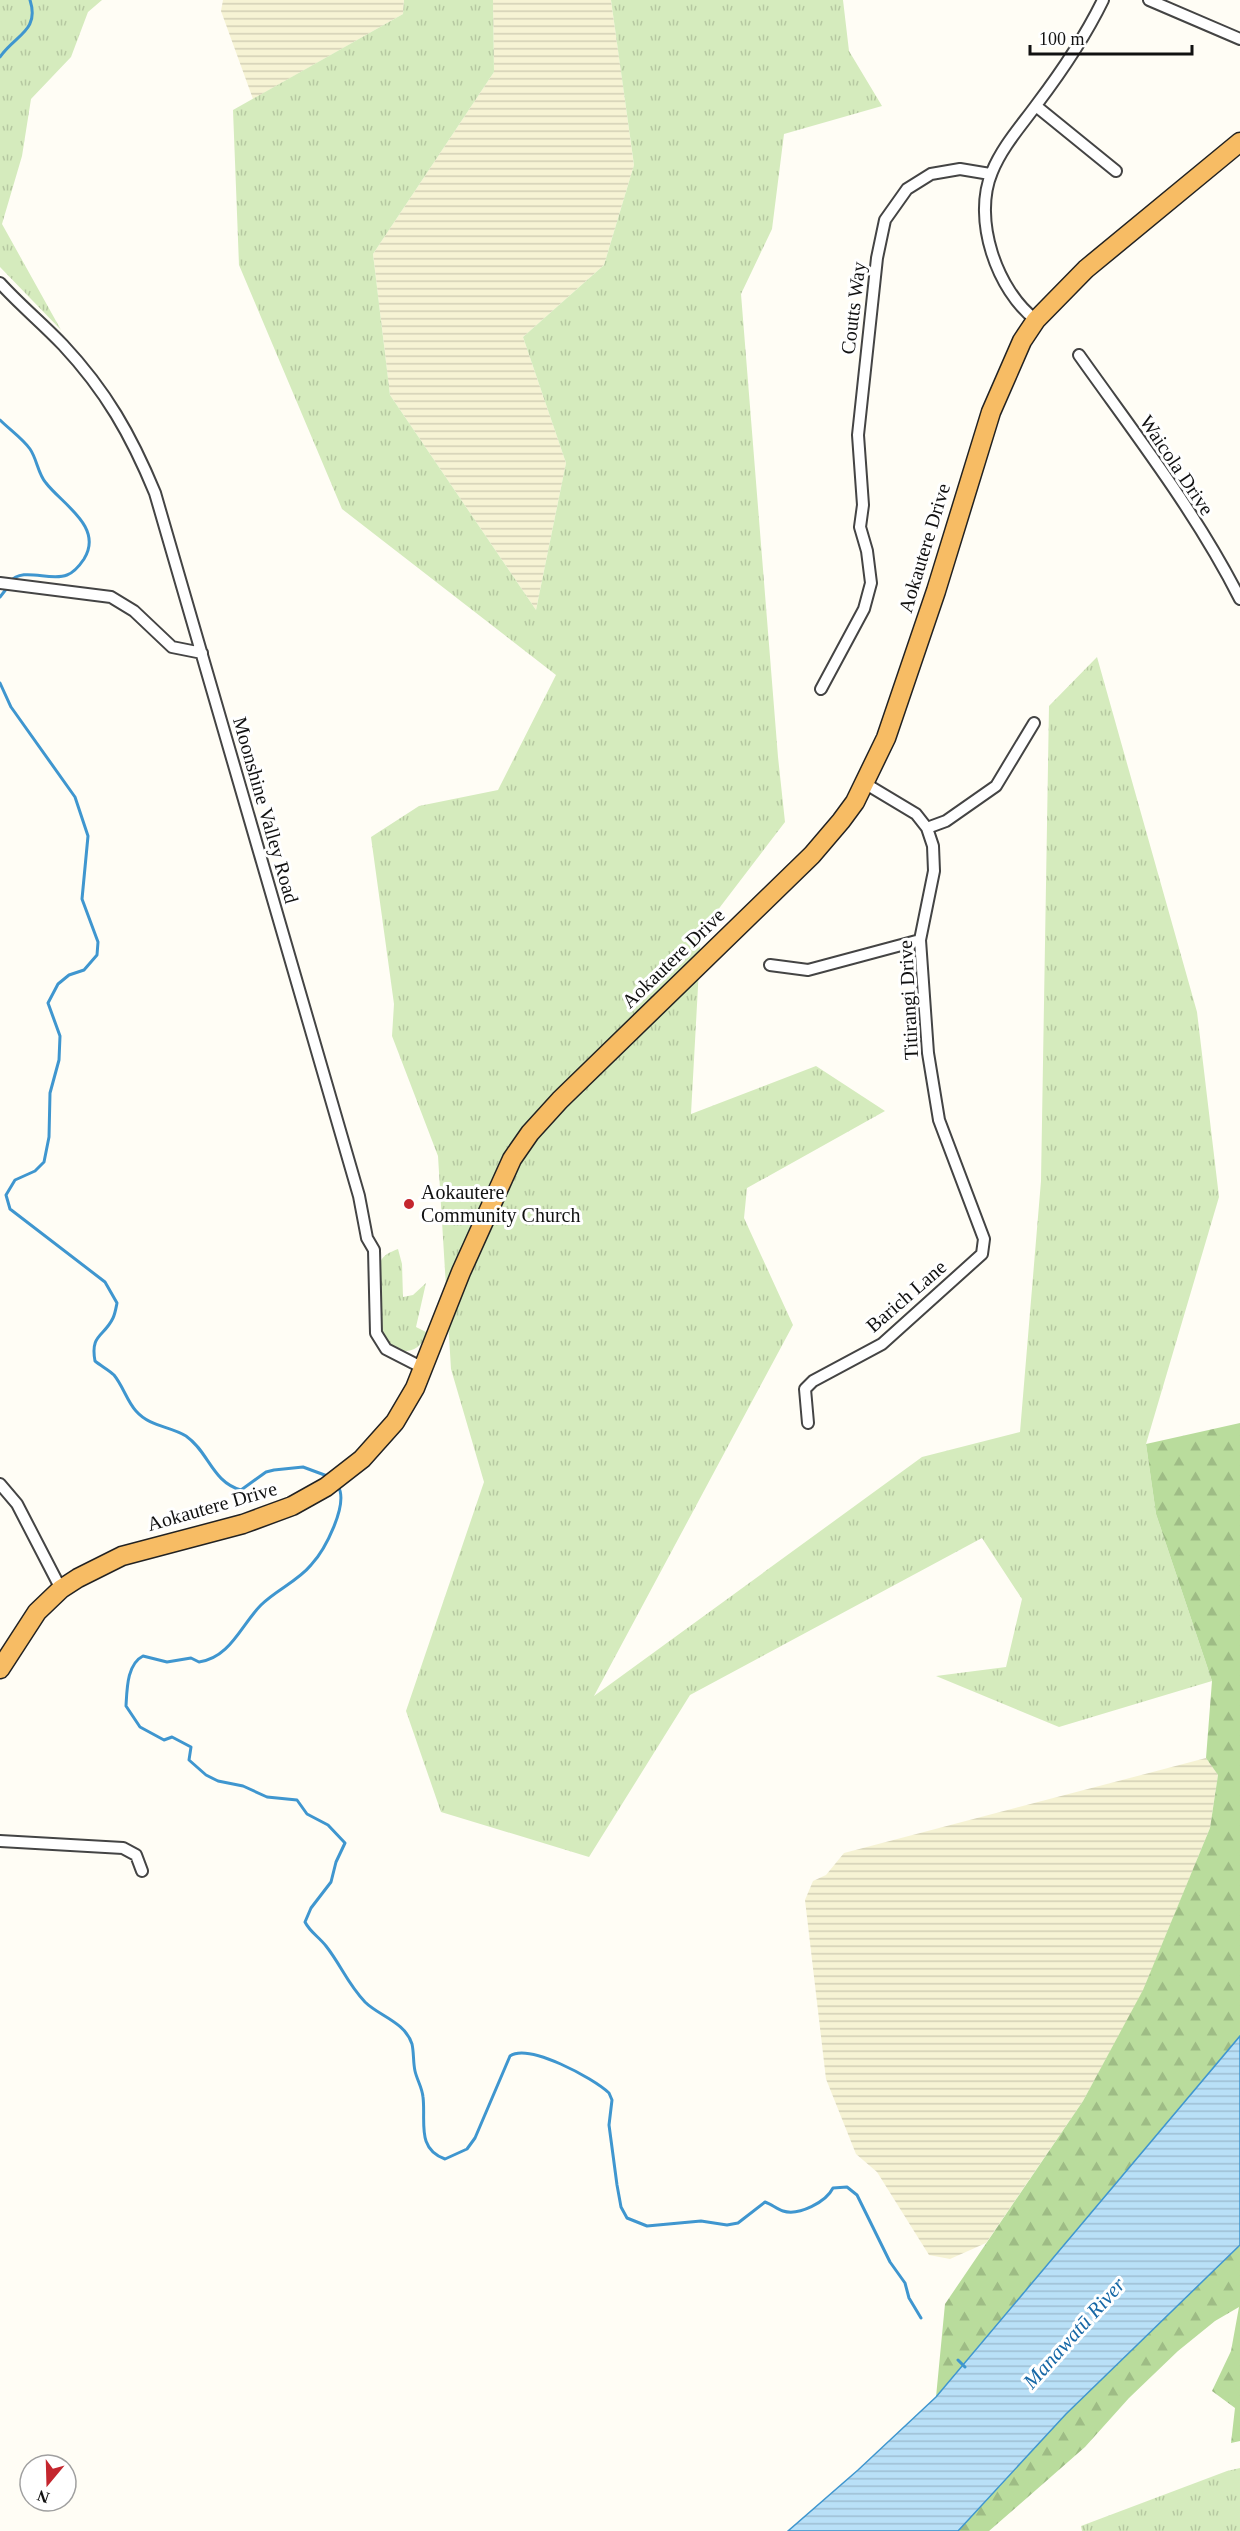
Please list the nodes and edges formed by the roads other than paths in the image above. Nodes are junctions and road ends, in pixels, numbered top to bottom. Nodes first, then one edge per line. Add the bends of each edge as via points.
1 (1103, 0) edge
2 (1149, 0) edge
3 (1240, 39) edge
4 (1036, 105) junction
5 (1240, 142) edge
6 (1116, 171) dead end
7 (990, 174) junction
8 (0, 283) edge
9 (1036, 320) junction
10 (1079, 355) dead end
11 (0, 583) edge
12 (1240, 599) edge
13 (202, 653) junction
14 (821, 689) dead end
15 (1034, 723) dead end
16 (866, 784) junction
17 (927, 828) junction
18 (920, 940) junction
19 (770, 965) dead end
20 (984, 1239) joint
21 (425, 1369) junction
22 (808, 1423) dead end
23 (0, 1484) edge
24 (61, 1589) junction
25 (0, 1669) edge
26 (0, 1841) edge
27 (142, 1871) dead end

1 - 4 street via 1088,31
2 - 3 street
4 - 6 street
4 - 7 street
5 - 9 highway, Aokautere Drive via 1109,249
7 - 9 street via 986,222 993,258 1017,304
7 - 14 street, Coutts Way via 960,169 931,174 907,189 885,220 877,258 858,435 863,505 860,527 871,570 868,596
8 - 13 street, Moonshine Valley Road via 101,389 134,442 155,493
9 - 16 highway, Aokautere Drive via 1011,363 991,412 936,591 886,738
10 - 12 street, Waicola Drive via 1158,466 1226,570
11 - 13 street via 111,597 134,611 172,647
13 - 21 street, Moonshine Valley Road via 359,1196 367,1238 374,1250 376,1333 386,1348
15 - 17 street via 996,786 946,821
16 - 17 street via 916,814
16 - 21 highway, Aokautere Drive via 812,855 530,1133 512,1159 461,1272
17 - 18 street, Titirangi Drive via 933,846 934,871
18 - 19 street via 808,970
18 - 20 street, Titirangi Drive via 928,1053 939,1120
20 - 22 street, Barich Lane via 982,1254 882,1344 805,1389
21 - 24 highway, Aokautere Drive via 394,1422 347,1472 326,1487 271,1515 122,1556
23 - 24 street via 18,1504
24 - 25 highway, Aokautere Drive via 37,1612
26 - 27 street via 123,1848 136,1856

